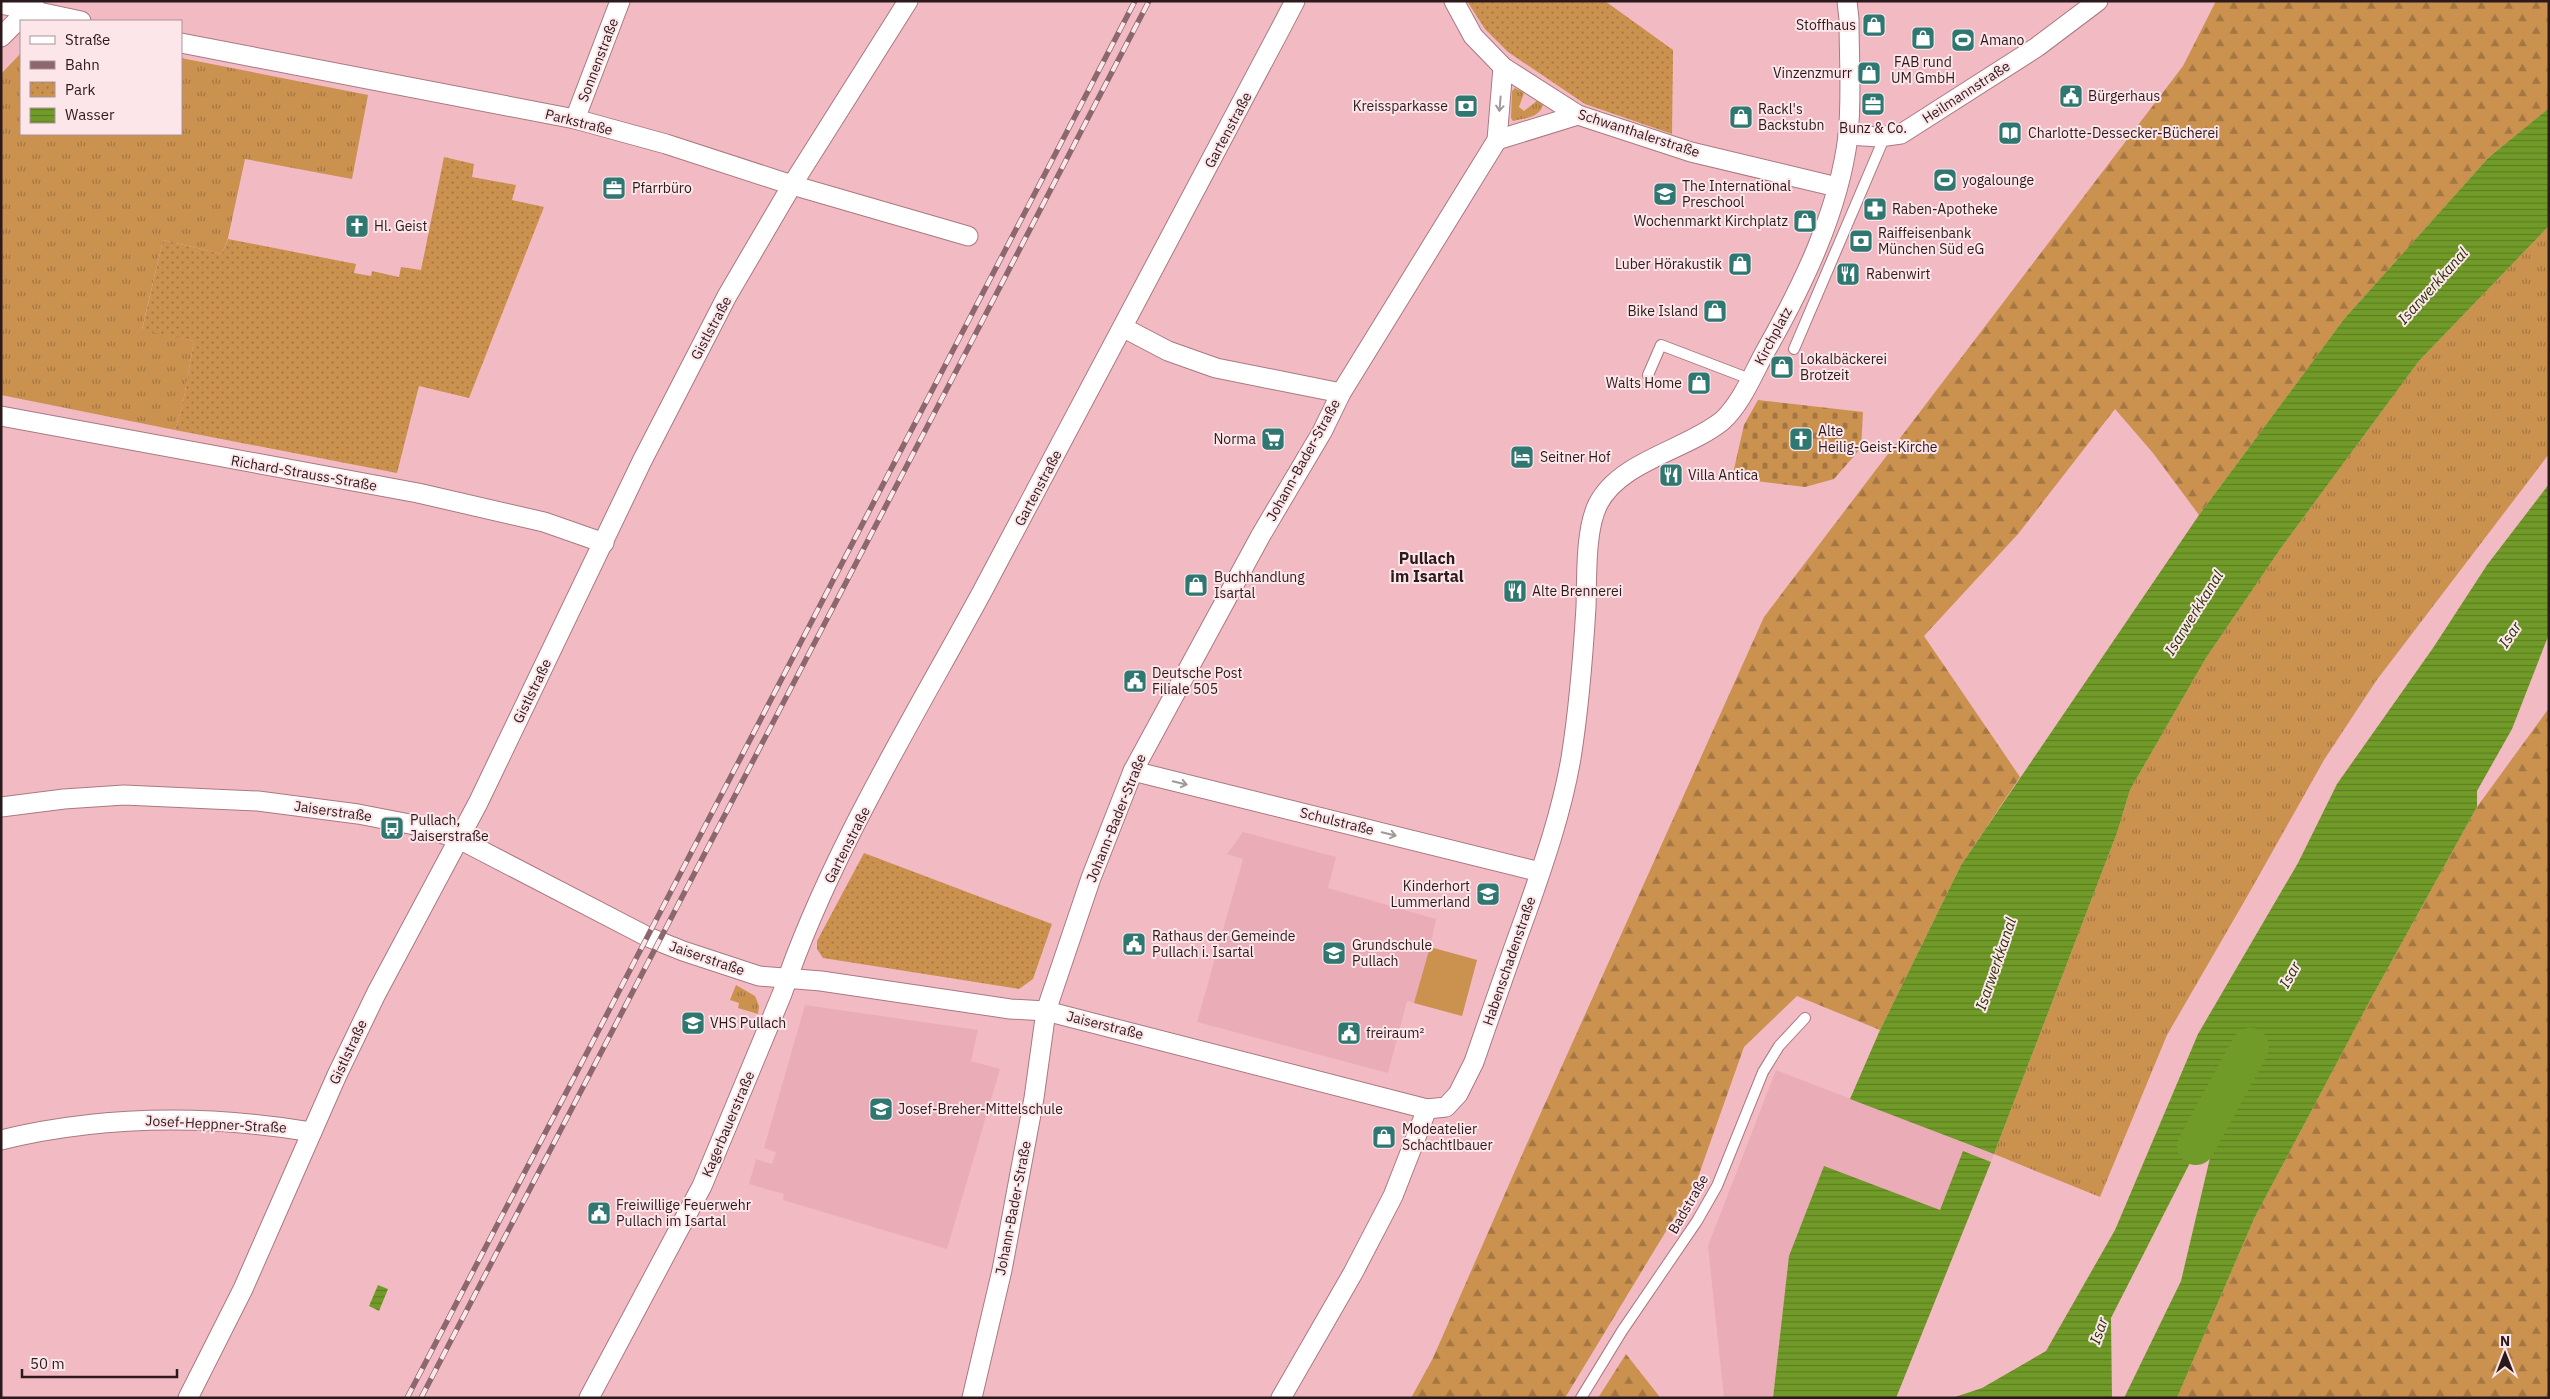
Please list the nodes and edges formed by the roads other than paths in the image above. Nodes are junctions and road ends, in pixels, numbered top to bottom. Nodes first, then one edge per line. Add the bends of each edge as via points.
1 (620, 1) edge
2 (908, 1) edge
3 (1295, 1) edge
4 (1454, 1) edge
5 (1847, 1) edge
6 (2098, 1) edge
7 (1, 4) edge
8 (32, 6) edge
9 (78, 20) edge
10 (1, 36) edge
11 (182, 43) edge
12 (1502, 67) junction
13 (1578, 115) junction
14 (575, 119) junction
15 (1848, 135) junction
16 (1885, 136) junction
17 (1497, 140) junction
18 (792, 185) junction
19 (1837, 187) junction
20 (968, 236) dead end
21 (1124, 328) junction
22 (1794, 348) dead end
23 (1648, 375) dead end
24 (1750, 379) junction
25 (1341, 393) junction
26 (1, 416) edge
27 (1620, 478) joint
28 (604, 543) junction
29 (1133, 771) junction
30 (1, 807) edge
31 (459, 839) junction
32 (1540, 872) junction
33 (788, 978) junction
34 (1046, 1011) junction
35 (1805, 1018) dead end
36 (1427, 1109) junction
37 (312, 1132) junction
38 (1, 1140) edge
39 (188, 1398) edge
40 (589, 1398) edge
41 (972, 1398) edge
42 (1281, 1398) edge
43 (1581, 1398) edge

1 - 14 street, Sonnenstraße
2 - 18 street, Gistlstraße
3 - 21 street, Gartenstraße
4 - 12 street, Schwanthalerstraße via 1473,36
5 - 15 street, Kirchplatz
6 - 16 street, Heilmannstraße via 2037,47 1901,134
7 - 8 street
8 - 9 street
8 - 10 street
11 - 14 street, Parkstraße
12 - 13 street, Schwanthalerstraße
12 -> 17 street, Johann-Bader-Straße
13 - 17 street
13 - 19 street, Schwanthalerstraße via 1691,152
14 - 18 street, Parkstraße via 666,144
15 - 16 street, Heilmannstraße
15 - 19 street, Kirchplatz
16 - 22 lane
17 - 25 street, Johann-Bader-Straße
18 - 20 street, Parkstraße
18 - 28 street, Gistlstraße via 721,308 642,461
19 - 24 street, Kirchplatz via 1823,232 1800,284
21 - 25 street via 1168,351 1216,368
21 - 33 street, Gartenstraße via 845,846
23 - 24 lane via 1661,345
24 - 27 street, Kirchplatz via 1724,419
25 - 29 street, Johann-Bader-Straße
26 - 28 street, Richard-Strauss-Straße via 418,493 544,522
27 - 32 street, Habenschadenstraße via 1597,506 1590,539 1583,654 1571,757 1558,817
28 - 31 street, Gistlstraße
29 -> 32 street, Schulstraße
29 - 34 street, Johann-Bader-Straße via 1091,878
30 - 31 street, Jaiserstraße via 124,795 258,801 358,814 420,826
31 - 33 street, Jaiserstraße via 648,937 759,976
31 - 37 street, Gistlstraße via 376,994
32 - 36 street, Habenschadenstraße via 1474,1062 1458,1094 1446,1107
33 - 34 street, Jaiserstraße
33 - 40 street, Kagerbauerstraße via 702,1186
34 - 36 street, Jaiserstraße
34 - 41 street, Johann-Bader-Straße via 1034,1098 1002,1270
35 - 43 lane, Badstraße via 1779,1046 1763,1072 1717,1186 1697,1221
36 - 42 street via 1394,1196
37 - 38 street, Josef-Heppner-Straße via 276,1126 176,1119 75,1125
37 - 39 street, Gistlstraße via 243,1289

